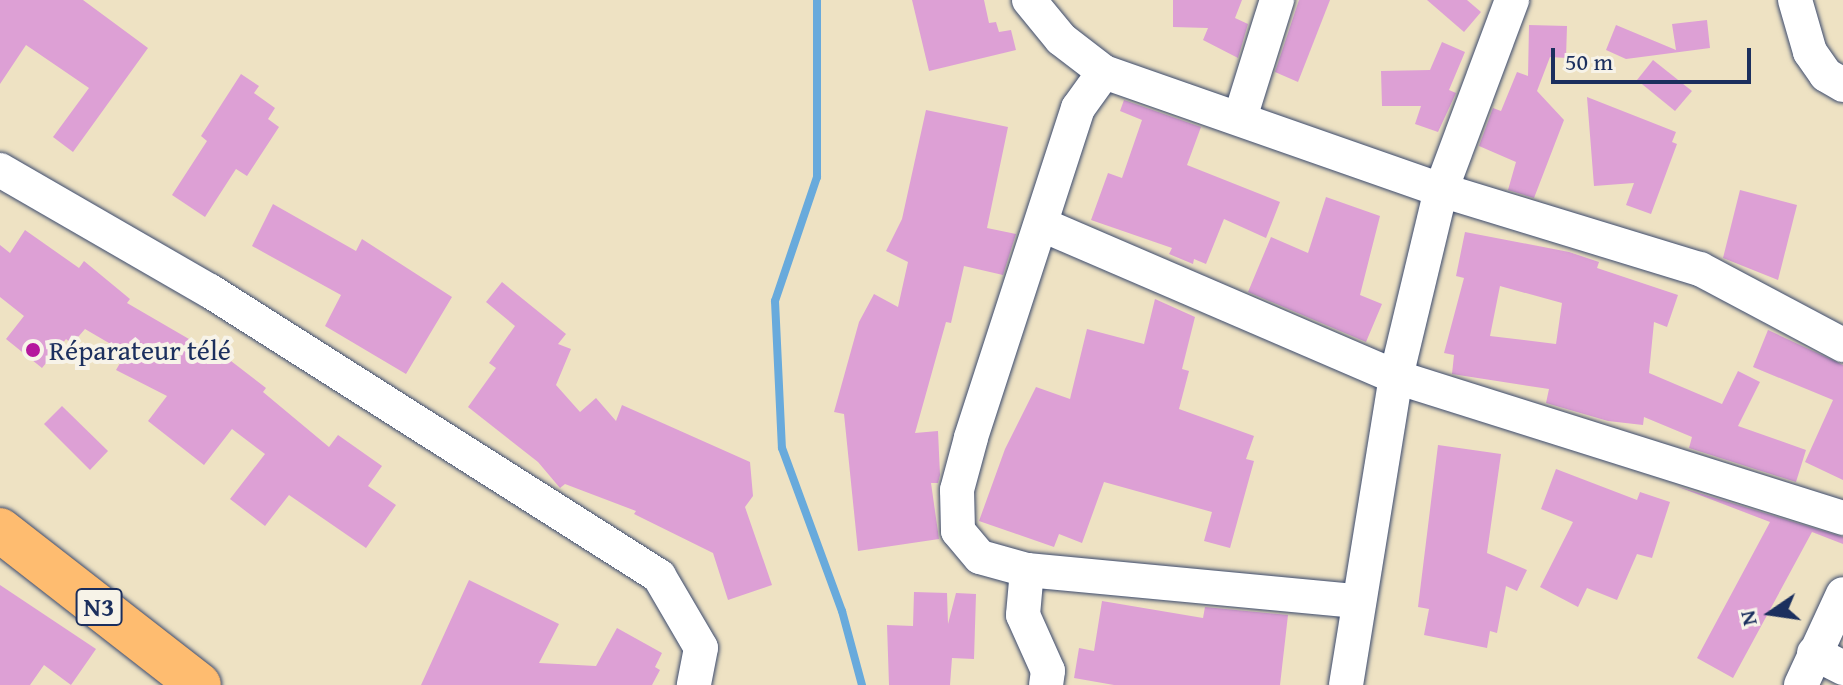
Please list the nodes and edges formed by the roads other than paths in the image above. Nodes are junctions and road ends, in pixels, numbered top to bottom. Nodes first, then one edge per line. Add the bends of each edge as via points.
1 (1029, 0) edge
2 (1277, 0) edge
3 (1512, 0) edge
4 (1795, 0) edge
5 (1104, 72) junction
6 (1843, 85) edge
7 (1240, 118) junction
8 (0, 170) edge
9 (1441, 190) junction
10 (1043, 225) junction
11 (1843, 345) edge
12 (1396, 377) junction
13 (1843, 518) edge
14 (0, 530) edge
15 (1027, 570) junction
16 (1843, 594) edge
17 (1357, 601) junction
18 (1828, 660) edge
19 (199, 685) edge
20 (694, 685) edge
21 (1046, 685) edge
22 (1346, 685) edge
23 (1801, 685) edge

1 - 5 street via 1061,39
2 - 7 street
3 - 9 street
4 - 6 street via 1810,52 1826,75
5 - 7 street
5 - 10 street via 1078,108
7 - 9 street
8 - 20 street via 210,291 659,576 701,648
9 - 11 street via 1700,269
9 - 12 street
10 - 12 street
10 - 15 street via 957,490 958,531 980,557
12 - 13 street
12 - 17 street
14 - 19 highway, N3
15 - 17 street
15 - 21 street via 1023,615 1048,671
16 - 18 street
17 - 22 street
18 - 23 street

